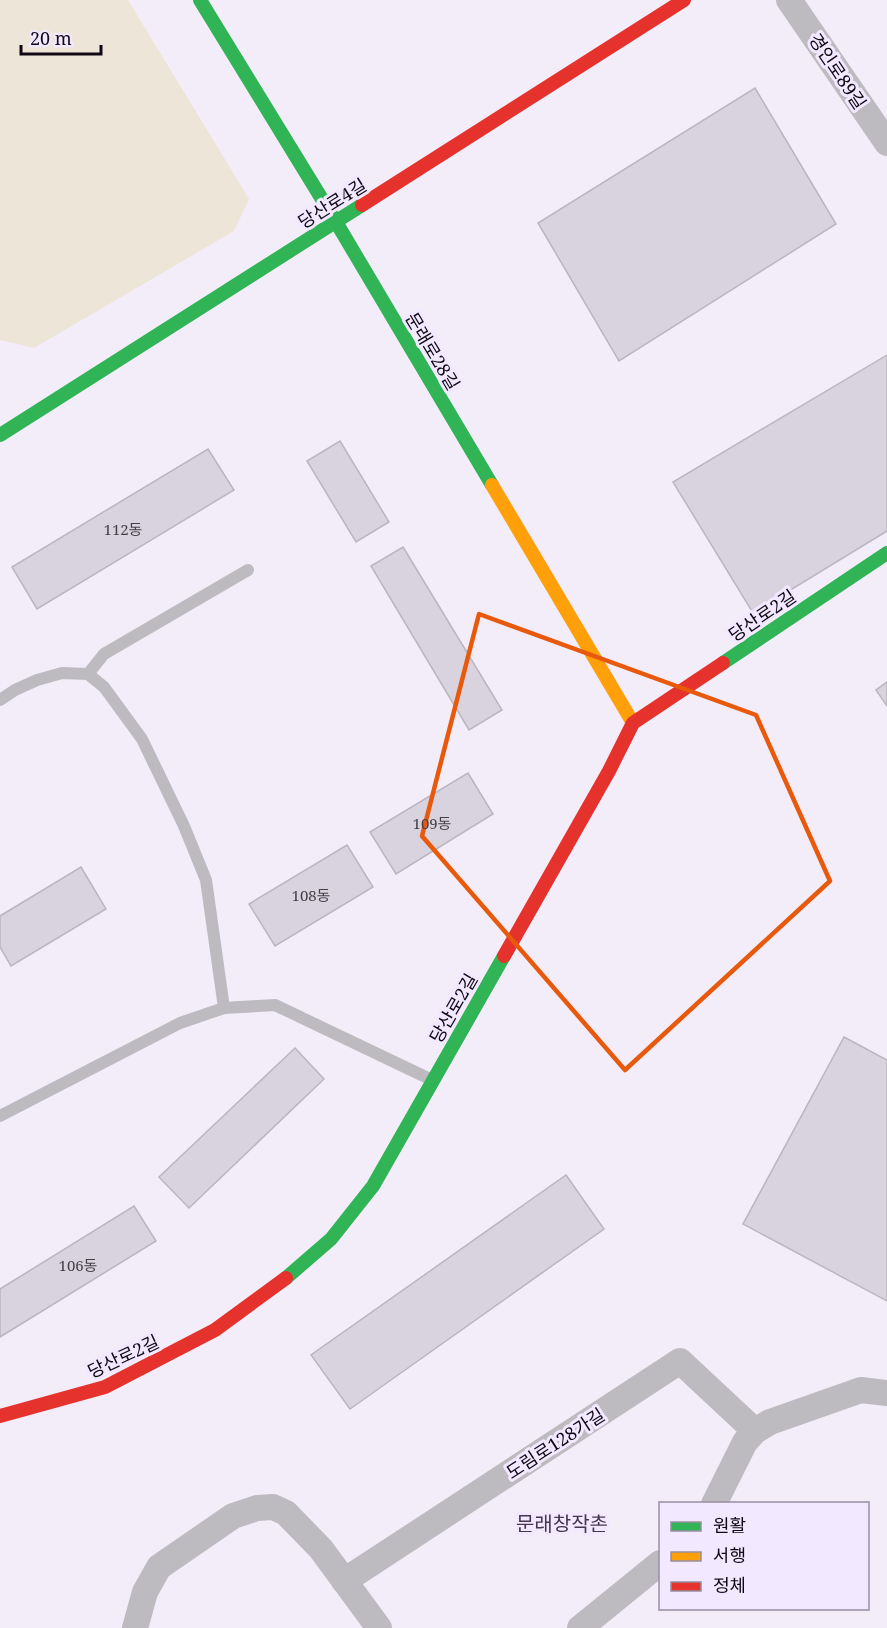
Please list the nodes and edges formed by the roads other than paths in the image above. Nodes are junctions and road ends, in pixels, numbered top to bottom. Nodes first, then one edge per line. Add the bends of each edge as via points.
1 (200, 0) edge
2 (684, 0) edge
3 (789, 0) edge
4 (887, 143) edge
5 (336, 222) junction
6 (1, 433) edge
7 (887, 553) edge
8 (248, 570) dead end
9 (88, 674) junction
10 (0, 700) edge
11 (633, 723) junction
12 (224, 1008) junction
13 (433, 1080) junction
14 (0, 1116) edge
15 (887, 1393) edge
16 (0, 1416) edge
17 (755, 1431) junction
18 (715, 1502) edge
19 (659, 1564) edge
20 (344, 1581) junction
21 (135, 1628) edge
22 (378, 1628) edge
23 (580, 1628) edge

1 - 5 street, 문래로28길
2 - 5 street, 당산로4길
3 - 4 street, 경인로89길
5 - 6 street, 당산로4길
5 - 11 street, 문래로28길
7 - 11 street, 당산로2길
8 - 9 lane via 104,654
9 - 10 lane via 54,675
9 - 12 lane via 104,687 141,739 202,869
11 - 13 street, 당산로2길
12 - 13 lane via 275,1005
12 - 14 lane via 180,1023
13 - 16 street, 당산로2길 via 373,1186 331,1239 283,1280 215,1330 105,1387
15 - 17 street via 861,1389
17 - 18 street via 745,1442
17 - 20 street, 도림로128가길 via 680,1362
19 - 23 street
20 - 21 street via 321,1549 286,1513 273,1507 256,1508 233,1516 159,1567 145,1592
20 - 22 street

